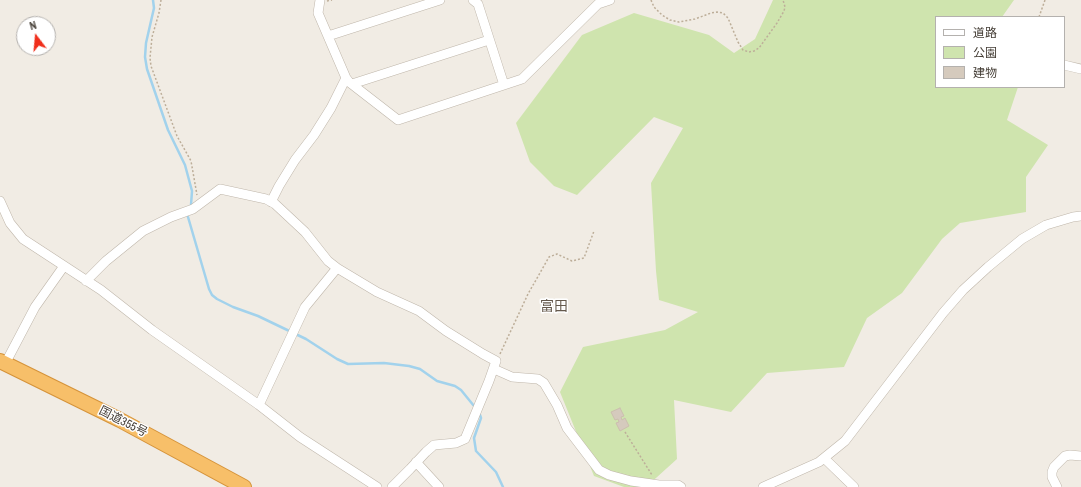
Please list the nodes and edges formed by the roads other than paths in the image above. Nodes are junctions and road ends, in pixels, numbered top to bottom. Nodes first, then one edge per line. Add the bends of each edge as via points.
1 (320, 0) edge
2 (440, 0) edge
3 (473, 0) edge
4 (610, 0) edge
5 (328, 36) junction
6 (489, 40) junction
7 (1065, 65) edge
8 (1081, 69) edge
9 (349, 81) junction
10 (504, 85) junction
11 (0, 201) edge
12 (271, 202) junction
13 (1081, 216) edge
14 (64, 266) junction
15 (337, 268) junction
16 (86, 281) junction
17 (3, 363) edge
18 (495, 365) junction
19 (259, 405) junction
20 (1081, 456) edge
21 (824, 458) junction
22 (416, 462) junction
23 (244, 487) edge
24 (377, 487) edge
25 (392, 487) edge
26 (439, 487) edge
27 (681, 487) edge
28 (763, 487) edge
29 (854, 487) edge
30 (1057, 487) edge

1 - 5 street via 318,13
2 - 5 street
3 - 6 street via 478,4
4 - 10 street via 598,4 522,79
5 - 9 street
6 - 9 street
6 - 10 street
7 - 8 street
9 - 10 street via 398,120
9 - 12 street via 295,160
11 - 14 street via 10,223 23,239
12 - 15 street via 305,232 328,261
12 - 16 street via 220,189 193,209 143,231
13 - 21 street via 1046,225 1022,239 963,290 845,441
14 - 16 street
14 - 17 street via 35,307
15 - 18 street via 378,292 419,311 483,354
15 - 19 street via 305,307
16 - 19 street
17 - 23 highway, 国道355号 via 120,420
18 - 22 street via 465,439 456,443 434,445
18 - 27 street via 512,377 538,379 544,383 567,428 599,470 630,481
19 - 24 street via 300,438
20 - 30 street via 1065,456 1054,467 1052,477
21 - 28 street
21 - 29 street
22 - 25 street
22 - 26 street

